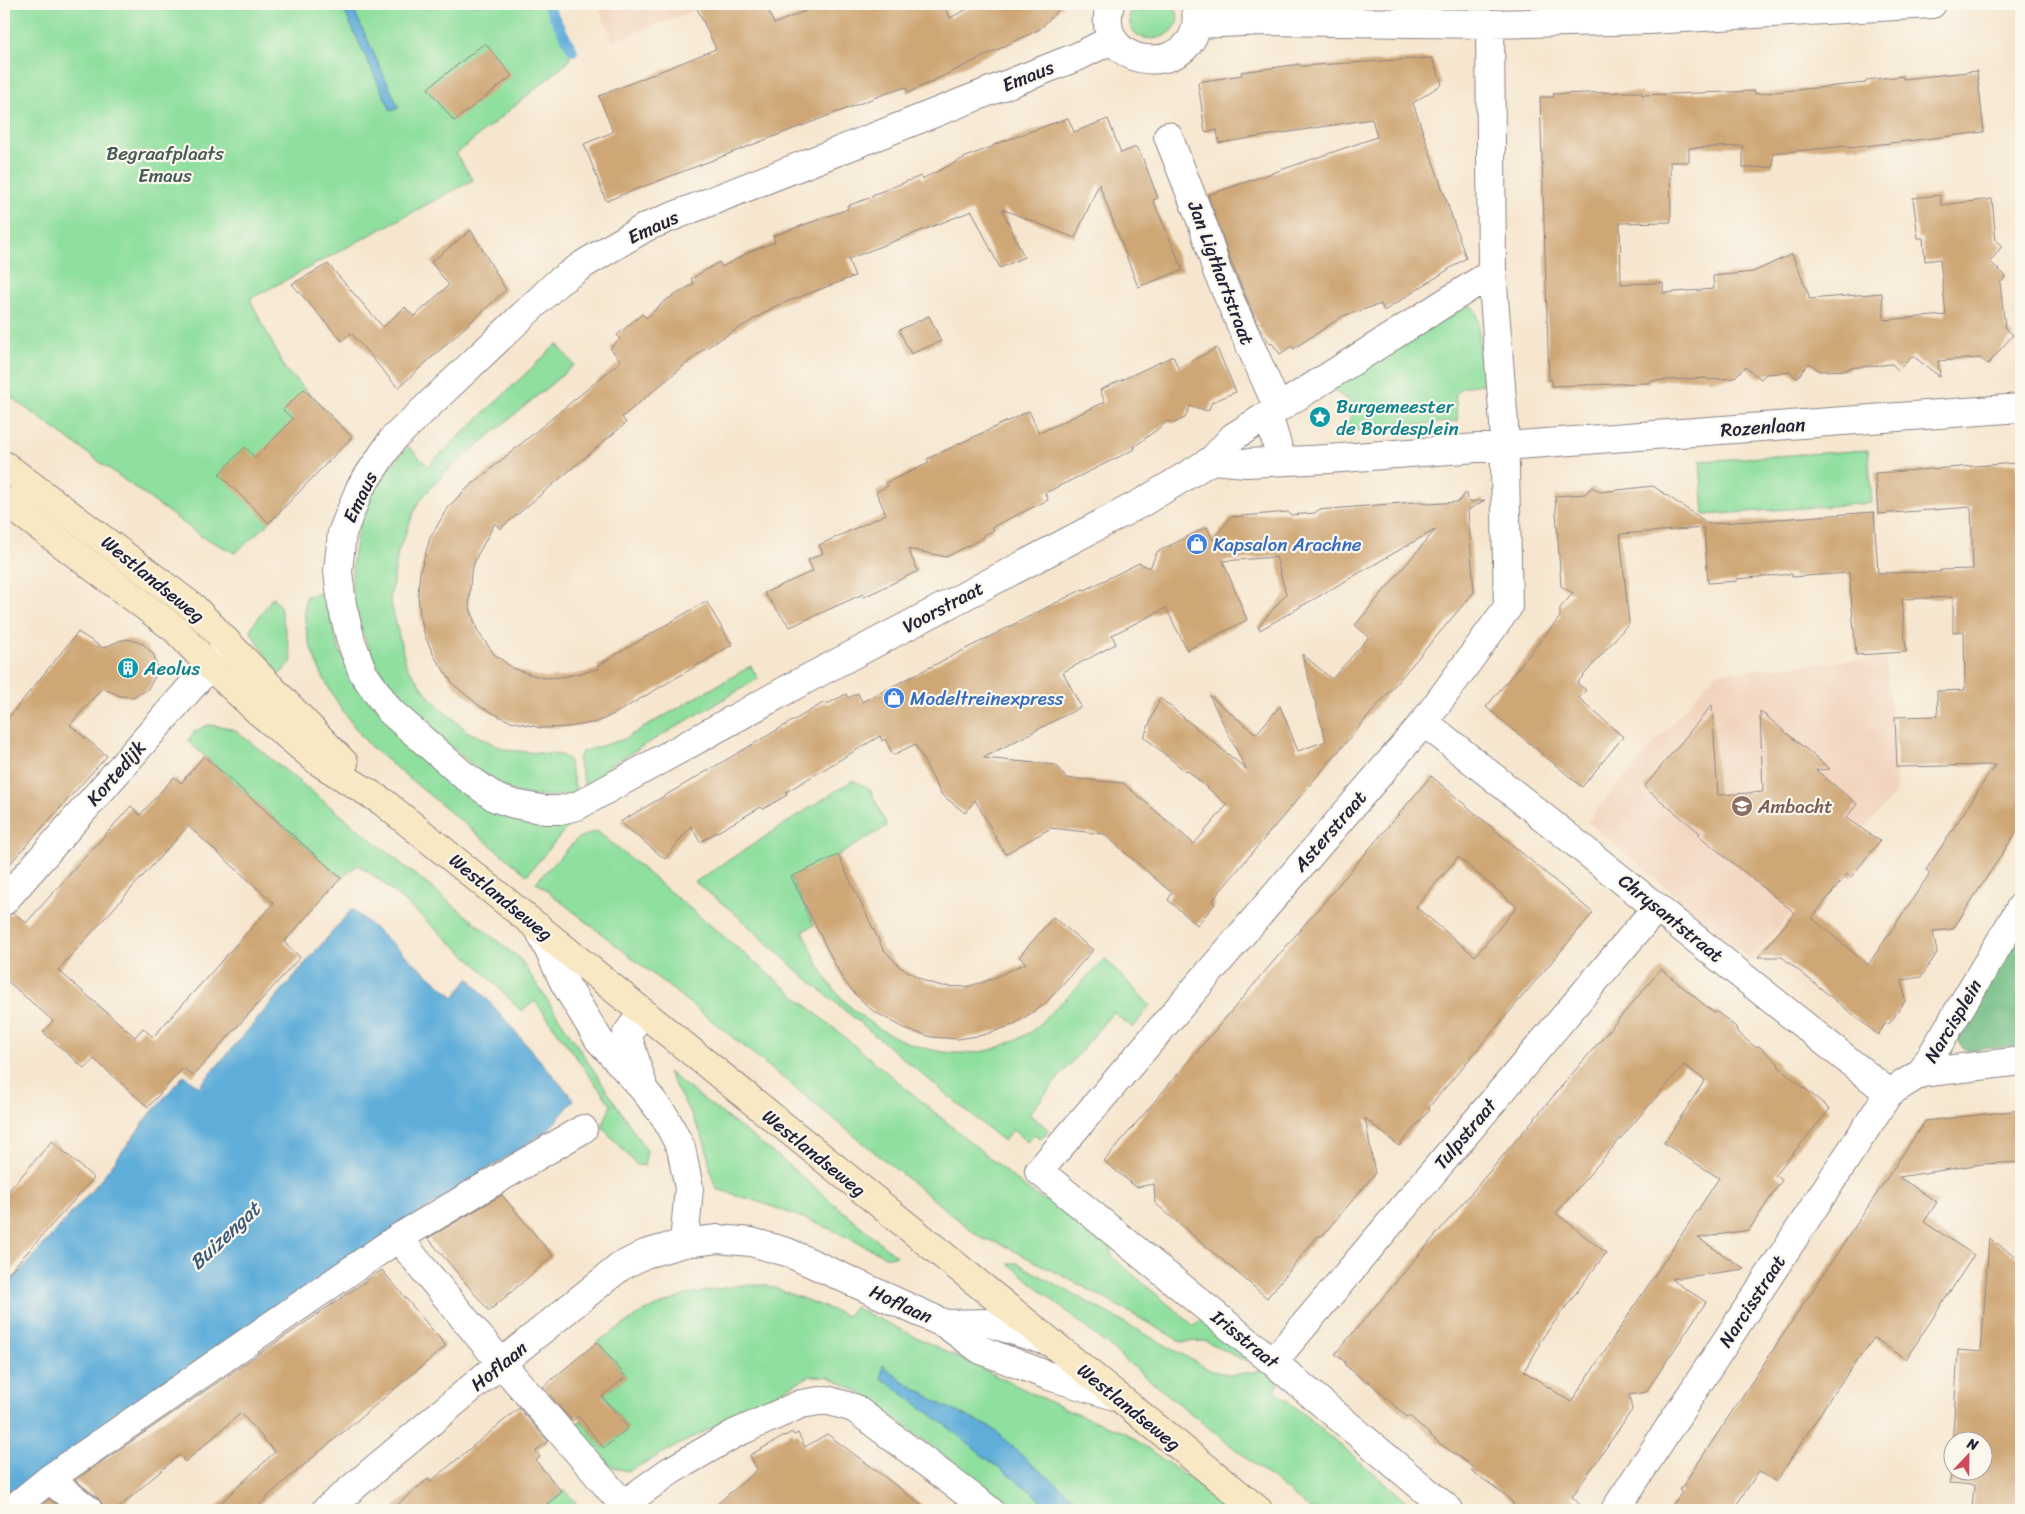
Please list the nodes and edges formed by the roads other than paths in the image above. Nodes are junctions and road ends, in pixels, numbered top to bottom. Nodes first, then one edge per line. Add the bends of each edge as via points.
1 (1110, 4) edge
2 (1932, 4) edge
3 (1196, 14) edge
4 (1490, 24) junction
5 (1113, 39) junction
6 (1168, 136) dead end
7 (1492, 273) junction
8 (2021, 408) edge
9 (1273, 412) junction
10 (1504, 447) junction
11 (1212, 460) junction
12 (1282, 461) junction
13 (4, 464) edge
14 (4, 500) edge
15 (228, 645) junction
16 (210, 666) junction
17 (1424, 722) junction
18 (372, 794) junction
19 (600, 794) joint
20 (4, 901) edge
21 (1657, 907) junction
22 (2021, 907) edge
23 (538, 927) junction
24 (642, 1013) junction
25 (2021, 1061) edge
26 (1921, 1073) junction
27 (644, 1090) junction
28 (1889, 1092) junction
29 (582, 1129) dead end
30 (1039, 1171) joint
31 (398, 1238) junction
32 (684, 1243) junction
33 (945, 1324) junction
34 (1047, 1341) junction
35 (1273, 1362) junction
36 (501, 1363) junction
37 (1115, 1396) junction
38 (49, 1479) junction
39 (626, 1507) edge
40 (11, 1510) edge
41 (88, 1510) edge
42 (326, 1510) edge
43 (989, 1510) edge
44 (1258, 1510) edge
45 (1449, 1510) edge
46 (1615, 1510) edge

1 - 5 street via 1108,26
2 - 4 street via 1649,20
3 - 4 street via 1266,21
3 - 5 street via 1192,38 1183,50 1170,58 1156,61 1131,56
4 - 7 street
5 - 19 street, Emaus via 1079,56 646,227 557,283 393,439 360,488 342,534 339,585 351,641 363,673 390,711 462,774 496,798 540,809 560,810 577,806
6 - 9 street, Jan Ligthartstraat via 1204,228 1216,271
7 - 9 street
7 - 10 street
8 - 10 street, Rozenlaan
9 - 11 street, Voorstraat via 1232,437
9 - 12 street
10 - 12 street
10 - 17 street, Asterstraat via 1508,607
11 - 12 street
11 - 19 street, Voorstraat via 1143,502 799,682
13 - 15 main road, Westlandseweg via 193,607
14 - 16 main road, Westlandseweg via 175,628
15 - 16 street, Kortedijk
15 - 18 main road, Westlandseweg
16 - 18 main road, Westlandseweg via 320,762
16 - 20 street, Kortedijk
17 - 21 street, Chrysantstraat
17 - 30 street, Asterstraat
18 - 23 main road, Westlandseweg
21 - 28 street, Chrysantstraat
21 - 35 street, Tulpstraat
22 - 26 street, Narcisplein
23 - 24 main road, Westlandseweg
23 - 27 street via 564,982 599,1040
24 - 27 street via 627,1034
24 - 34 main road, Westlandseweg
25 - 26 street, Narcisplein
26 - 28 street
27 - 32 street via 665,1117 681,1148 689,1188
28 - 46 street, Narcisstraat
29 - 31 street
30 - 35 street, Irisstraat
31 - 36 street
31 - 38 street
32 - 33 street, Hoflaan via 718,1239 751,1242 787,1252
32 - 36 street, Hoflaan via 645,1254 620,1267
33 - 34 street, Hoflaan via 989,1323
33 - 37 street, Hoflaan via 981,1350 1049,1376
34 - 37 main road, Westlandseweg
35 - 45 street, Irisstraat
36 - 39 street
36 - 42 street, Hoflaan
37 - 44 main road, Westlandseweg
38 - 40 street
38 - 41 street
39 - 43 street via 670,1471 734,1434 801,1404 826,1400 854,1408

